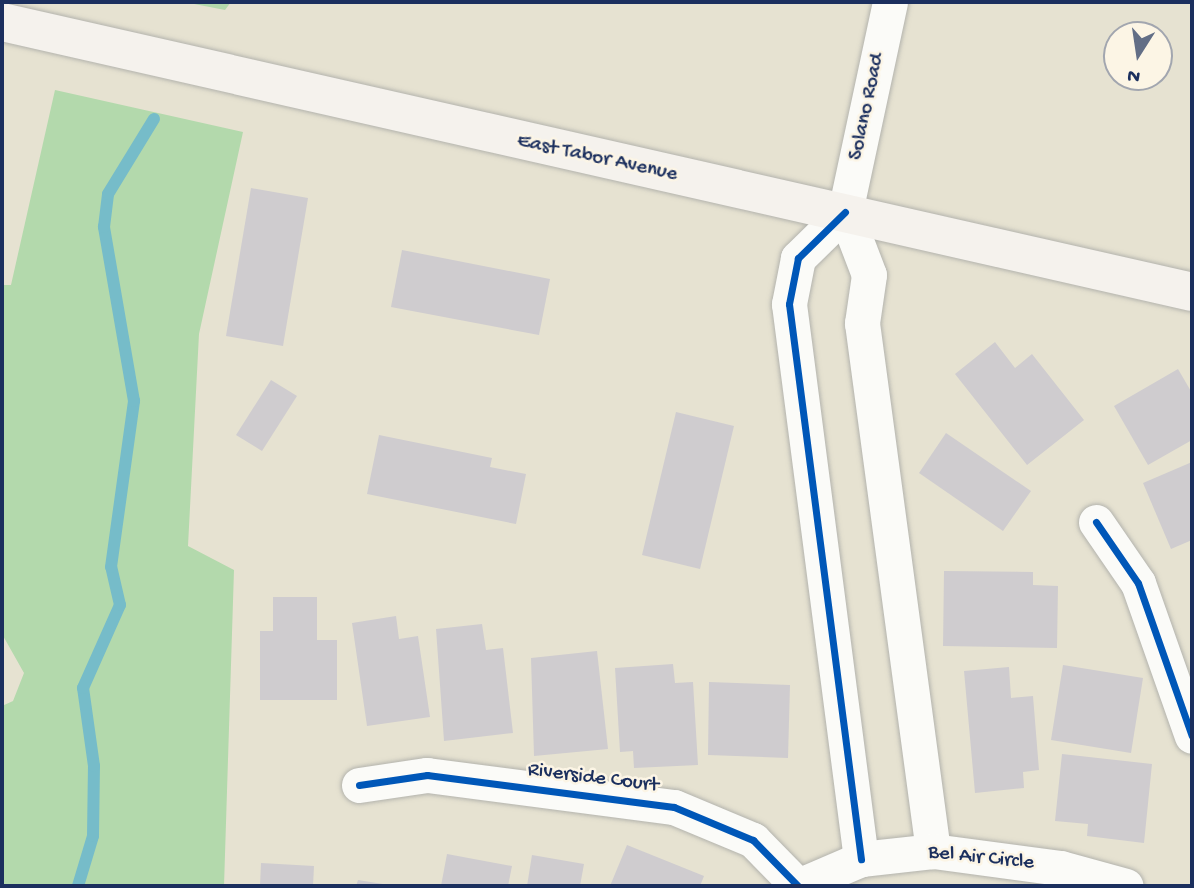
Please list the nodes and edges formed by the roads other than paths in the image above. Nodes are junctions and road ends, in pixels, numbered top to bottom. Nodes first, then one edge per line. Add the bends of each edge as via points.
1 (890, 2) edge
2 (2, 22) edge
3 (845, 212) junction
4 (1192, 292) edge
5 (1096, 523) dead end
6 (1192, 736) edge
7 (359, 785) dead end
8 (933, 851) junction
9 (861, 859) junction
10 (798, 886) edge
11 (1126, 886) edge

1 - 3 street, Solano Road
2 - 3 main road, East Tabor Avenue
3 - 4 main road, East Tabor Avenue
3 - 8 street via 869,275 862,323
3 - 9 street via 798,258 789,304
5 - 6 street via 1138,583
7 - 10 street, Riverside Court via 427,775 674,807 753,840
8 - 9 street, Bel Air Circle
8 - 11 street, Bel Air Circle via 1061,868
9 - 10 street, Bel Air Circle

